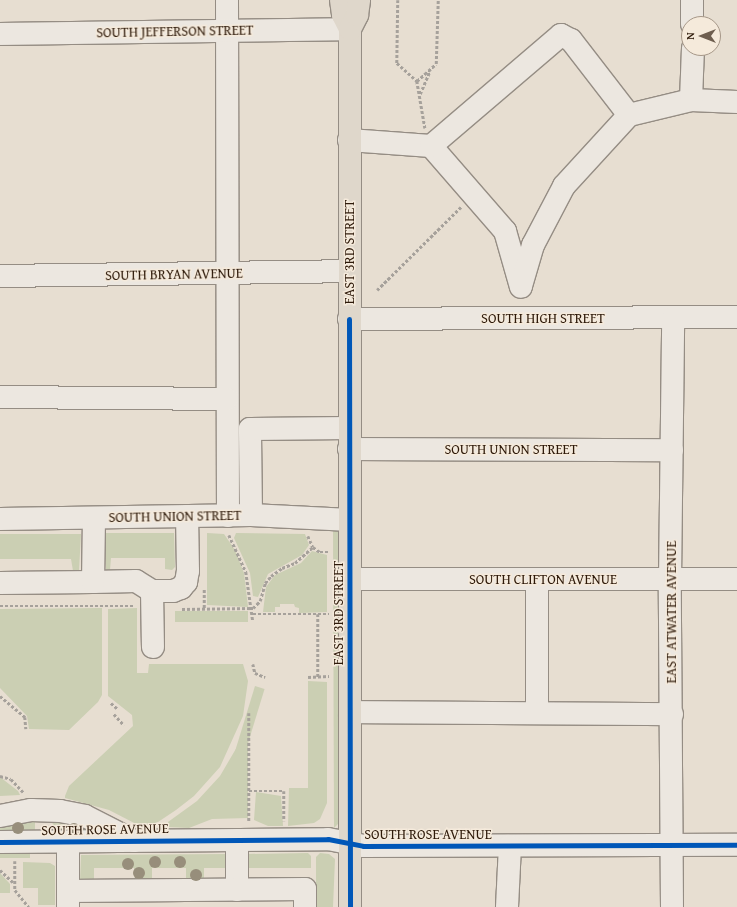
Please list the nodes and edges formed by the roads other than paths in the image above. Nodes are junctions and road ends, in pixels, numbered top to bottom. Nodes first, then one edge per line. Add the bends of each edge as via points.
1 (227, 0) edge
2 (341, 0) edge
3 (359, 0) edge
4 (692, 0) edge
5 (692, 16) edge
6 (226, 29) junction
7 (350, 29) junction
8 (0, 34) edge
9 (693, 56) edge
10 (690, 100) junction
11 (737, 102) edge
12 (629, 115) junction
13 (349, 140) junction
14 (429, 146) junction
15 (349, 271) junction
16 (229, 274) junction
17 (0, 276) edge
18 (521, 286) junction
19 (521, 316) junction
20 (737, 317) edge
21 (674, 318) junction
22 (349, 319) junction
23 (0, 397) edge
24 (227, 399) junction
25 (350, 438) junction
26 (672, 450) junction
27 (250, 515) junction
28 (187, 516) junction
29 (94, 518) junction
30 (0, 519) edge
31 (350, 520) junction
32 (227, 523) junction
33 (350, 579) junction
34 (737, 579) edge
35 (537, 580) junction
36 (670, 580) junction
37 (93, 582) junction
38 (0, 583) edge
39 (152, 599) junction
40 (153, 647) dead end
41 (350, 712) junction
42 (537, 713) junction
43 (672, 714) junction
44 (0, 816) edge
45 (236, 840) junction
46 (135, 841) junction
47 (68, 842) junction
48 (350, 844) junction
49 (510, 846) junction
50 (673, 846) junction
51 (737, 846) edge
52 (4, 851) edge
53 (236, 890) junction
54 (68, 899) edge
55 (305, 907) edge
56 (350, 907) edge
57 (507, 907) edge
58 (672, 907) edge

1 - 6 street
2 - 7 main road, EAST 3RD STREET via 343,15
3 - 7 main road, EAST 3RD STREET via 357,15
4 - 5 street
6 - 7 street, SOUTH JEFFERSON STREET
6 - 8 street, SOUTH JEFFERSON STREET
6 - 16 street
7 - 13 main road, EAST 3RD STREET
9 - 10 street
10 - 11 street
10 - 12 street
12 - 14 street via 571,40 561,35
12 - 18 street via 564,186 533,245
13 - 14 street
13 - 15 main road, EAST 3RD STREET
14 - 18 street via 505,231
15 - 16 street, SOUTH BRYAN AVENUE
15 - 22 main road, EAST 3RD STREET
16 - 17 street, SOUTH BRYAN AVENUE
16 - 24 street
18 - 19 street
19 - 21 street, SOUTH HIGH STREET
19 - 22 street, SOUTH HIGH STREET
20 - 21 street, SOUTH HIGH STREET
21 - 26 street, EAST ATWATER AVENUE
22 - 25 main road, EAST 3RD STREET
23 - 24 street
24 - 32 street
25 - 26 street, SOUTH UNION STREET
25 - 27 street, SOUTH UNION STREET via 250,429
25 - 31 main road, EAST 3RD STREET
26 - 36 street, EAST ATWATER AVENUE
27 - 31 street, SOUTH UNION STREET
27 - 32 street, SOUTH UNION STREET
28 - 29 street, SOUTH UNION STREET
28 - 32 street, SOUTH UNION STREET
28 - 39 street via 186,582 173,591
29 - 30 street, SOUTH UNION STREET
29 - 37 street
31 - 33 main road, EAST 3RD STREET
33 - 35 street, SOUTH CLIFTON AVENUE
33 - 41 main road, EAST 3RD STREET
34 - 36 street, SOUTH CLIFTON AVENUE
35 - 36 street, SOUTH CLIFTON AVENUE
35 - 42 street
36 - 43 street, EAST ATWATER AVENUE
37 - 38 street
37 - 39 street via 136,581
39 - 40 street
41 - 42 street
41 - 48 main road, EAST 3RD STREET
42 - 43 street
43 - 50 street, EAST ATWATER AVENUE
44 - 46 street via 31,810 72,814 111,827
45 - 46 street, SOUTH ROSE AVENUE
45 - 48 street, SOUTH ROSE AVENUE via 328,839
45 - 53 street
46 - 47 street, SOUTH ROSE AVENUE
47 - 52 street, SOUTH ROSE AVENUE
47 - 54 street
48 - 49 street, SOUTH ROSE AVENUE
48 - 56 main road, EAST 3RD STREET
49 - 50 street, SOUTH ROSE AVENUE
49 - 57 street
50 - 51 street, SOUTH ROSE AVENUE
50 - 58 street, EAST ATWATER AVENUE
53 - 54 street
53 - 55 street via 306,889

